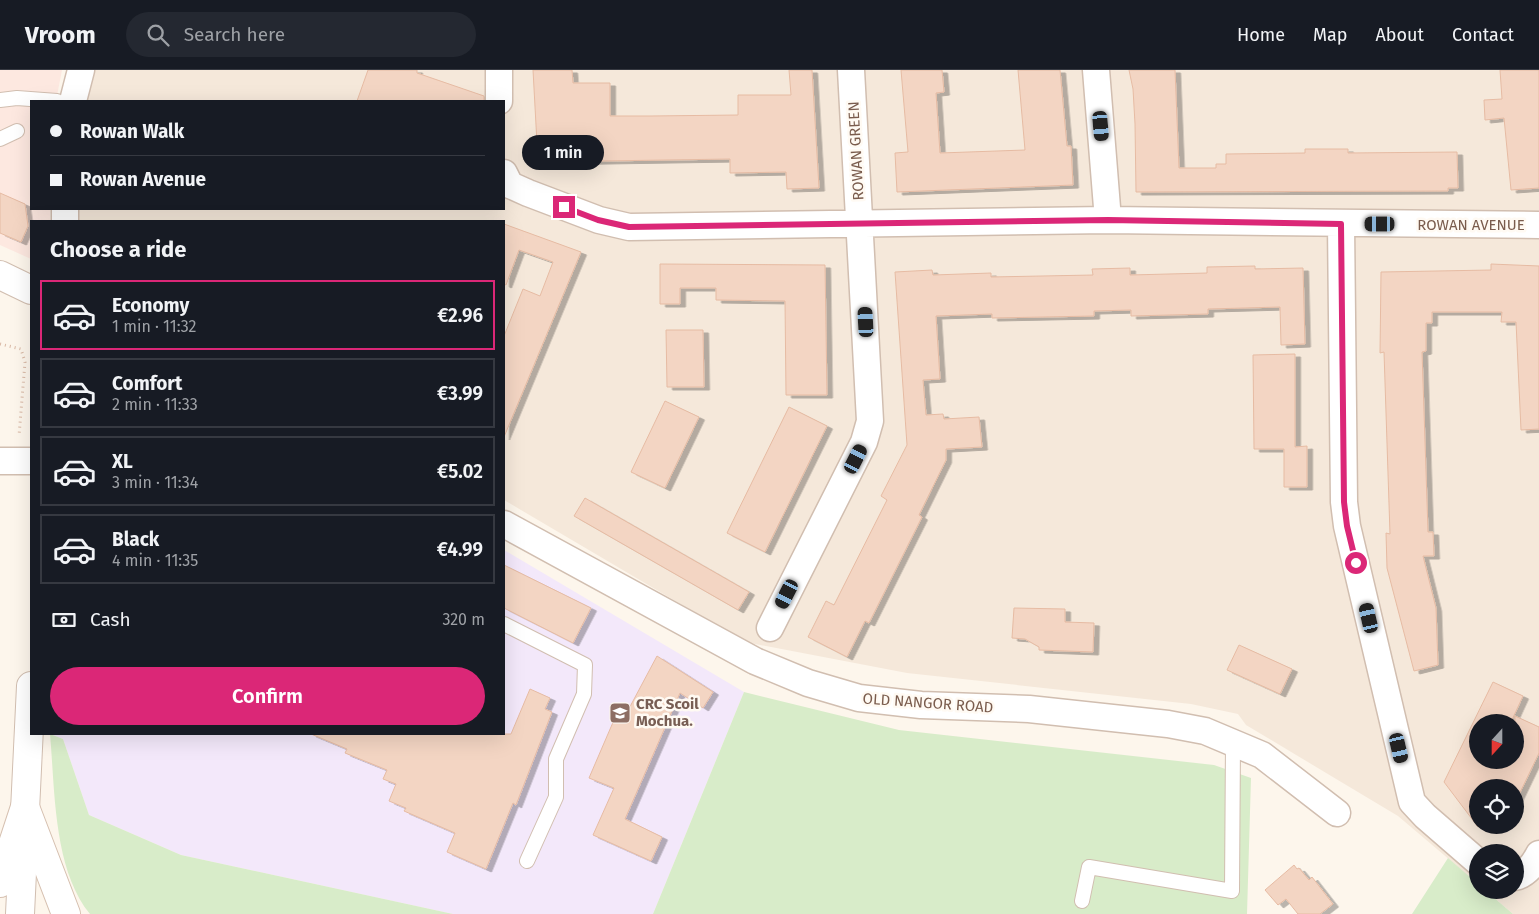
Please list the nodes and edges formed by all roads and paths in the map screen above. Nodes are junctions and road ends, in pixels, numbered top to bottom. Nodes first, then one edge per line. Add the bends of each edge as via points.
1 (81, 70) edge
2 (499, 70) edge
3 (851, 70) edge
4 (1096, 70) edge
5 (0, 100) edge
6 (44, 100) edge
7 (73, 100) edge
8 (499, 100) edge
9 (17, 131) dead end
10 (0, 139) edge
11 (507, 179) edge
12 (1108, 220) junction
13 (860, 224) junction
14 (1341, 224) junction
15 (1539, 225) edge
16 (0, 275) edge
17 (30, 290) edge
18 (0, 344) edge
19 (19, 437) dead end
20 (0, 461) edge
21 (30, 461) edge
22 (505, 525) edge
23 (505, 625) edge
24 (770, 628) dead end
25 (30, 706) edge
26 (1233, 742) junction
27 (25, 807) junction
28 (1337, 813) dead end
29 (1469, 854) edge
30 (1539, 854) edge
31 (527, 861) dead end
32 (1524, 873) edge
33 (0, 883) edge
34 (1082, 901) dead end
35 (20, 914) edge
36 (66, 914) edge

1 - 7 street
2 - 8 street
3 - 13 street, ROWAN GREEN
4 - 12 street
5 - 6 lane
9 - 10 lane
11 - 13 street, ROWAN AVENUE via 598,220 629,227
12 - 13 street, ROWAN AVENUE
12 - 14 street, ROWAN AVENUE
13 - 24 street, ROWAN GREEN via 870,421 864,442
14 - 15 street, ROWAN AVENUE
14 - 29 street via 1344,502 1347,526 1412,802
16 - 17 street
18 - 19 path via 21,349 25,362
20 - 21 street
22 - 26 street, OLD NANGOR ROAD via 755,661 808,683 859,698 921,705 1029,709 1168,724 1205,731
23 - 31 lane via 584,665 584,694 556,759 556,797
25 - 27 street
26 - 28 street, OLD NANGOR ROAD via 1262,755
26 - 34 lane via 1232,892 1089,868
27 - 33 street
27 - 35 street
27 - 36 street
30 - 32 street

